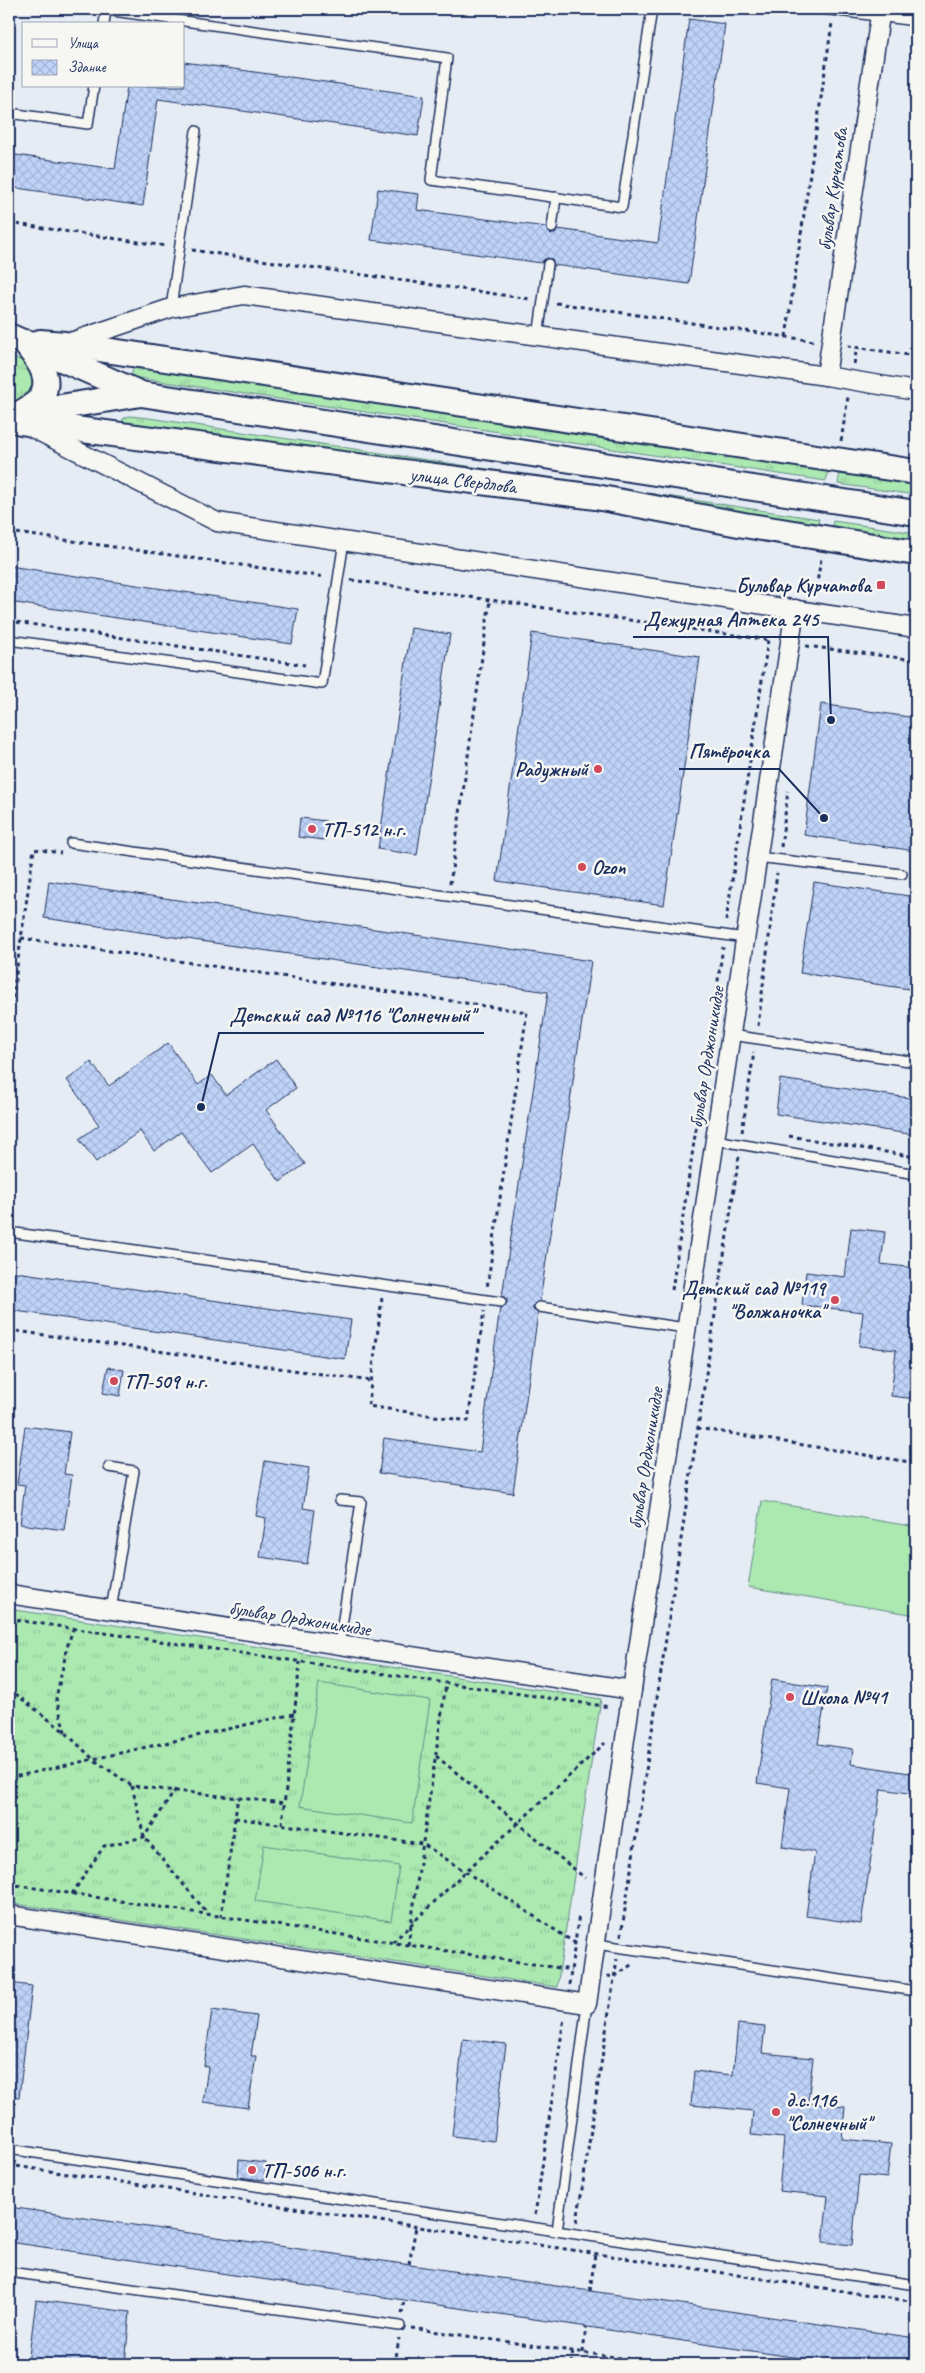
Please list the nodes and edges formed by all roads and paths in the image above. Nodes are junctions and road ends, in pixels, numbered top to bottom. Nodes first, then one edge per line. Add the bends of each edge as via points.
1 (652, 9) edge
2 (823, 9) edge
3 (834, 10) junction
4 (880, 12) edge
5 (916, 21) edge
6 (104, 22) edge
7 (94, 88) edge
8 (9, 113) edge
9 (196, 131) dead end
10 (556, 197) junction
11 (9, 223) edge
12 (552, 228) dead end
13 (180, 248) junction
14 (548, 264) dead end
15 (542, 301) junction
16 (171, 308) junction
17 (538, 336) junction
18 (786, 337) junction
19 (16, 338) edge
20 (65, 344) junction
21 (831, 344) junction
22 (916, 356) edge
23 (826, 376) junction
24 (916, 391) edge
25 (141, 394) junction
26 (15, 417) edge
27 (916, 472) edge
28 (916, 513) edge
29 (9, 532) edge
30 (344, 541) junction
31 (916, 553) edge
32 (338, 578) junction
33 (490, 600) junction
34 (795, 609) junction
35 (9, 621) edge
36 (916, 628) edge
37 (9, 640) edge
38 (798, 644) junction
39 (805, 655) dead end
40 (916, 660) edge
41 (305, 665) dead end
42 (789, 783) dead end
43 (71, 843) dead end
44 (34, 849) dead end
45 (780, 852) dead end
46 (757, 857) junction
47 (778, 871) dead end
48 (902, 874) dead end
49 (449, 890) dead end
50 (22, 938) junction
51 (745, 938) junction
52 (9, 1022) edge
53 (731, 1034) junction
54 (756, 1038) junction
55 (916, 1062) edge
56 (743, 1129) junction
57 (752, 1131) dead end
58 (781, 1135) dead end
59 (715, 1140) junction
60 (740, 1144) junction
61 (916, 1157) edge
62 (916, 1174) edge
63 (9, 1232) edge
64 (382, 1298) dead end
65 (486, 1299) junction
66 (501, 1302) dead end
67 (539, 1307) dead end
68 (686, 1328) junction
69 (9, 1330) edge
70 (371, 1381) junction
71 (697, 1428) junction
72 (916, 1463) edge
73 (109, 1467) dead end
74 (340, 1500) dead end
75 (9, 1594) edge
76 (111, 1610) junction
77 (9, 1619) edge
78 (73, 1629) junction
79 (339, 1645) junction
80 (300, 1662) junction
81 (446, 1684) junction
82 (9, 1689) edge
83 (632, 1690) junction
84 (610, 1707) dead end
85 (294, 1714) junction
86 (65, 1732) junction
87 (605, 1743) dead end
88 (436, 1756) junction
89 (93, 1759) junction
90 (9, 1778) edge
91 (132, 1786) junction
92 (176, 1789) junction
93 (238, 1797) junction
94 (284, 1803) junction
95 (235, 1818) junction
96 (282, 1824) junction
97 (518, 1824) junction
98 (144, 1837) junction
99 (423, 1844) junction
100 (465, 1872) junction
101 (585, 1878) dead end
102 (9, 1884) edge
103 (72, 1894) junction
104 (9, 1915) edge
105 (209, 1915) junction
106 (221, 1916) junction
107 (410, 1927) junction
108 (393, 1943) junction
109 (575, 1943) dead end
110 (596, 1944) junction
111 (408, 1945) junction
112 (619, 1947) junction
113 (591, 1973) junction
114 (614, 1977) junction
115 (916, 1991) edge
116 (587, 2004) junction
117 (565, 2014) dead end
118 (9, 2149) edge
119 (9, 2165) edge
120 (534, 2225) dead end
121 (416, 2227) junction
122 (557, 2231) junction
123 (532, 2234) dead end
124 (576, 2234) junction
125 (531, 2244) junction
126 (573, 2250) junction
127 (595, 2254) junction
128 (409, 2264) dead end
129 (9, 2272) edge
130 (916, 2285) edge
131 (590, 2291) dead end
132 (916, 2302) edge
133 (400, 2326) junction
134 (586, 2327) dead end
135 (573, 2351) junction
136 (584, 2353) junction
137 (395, 2364) edge
138 (571, 2364) edge
139 (663, 2364) edge

1 - 10 lane via 622,207
2 - 3 lane
3 - 4 lane
3 - 18 path
4 - 5 lane
4 - 21 street, бульвар Курчатова
6 - 10 lane via 106,10 447,58 431,180
7 - 8 lane via 88,124
9 - 13 lane
10 - 12 lane
11 - 13 path
13 - 15 path
13 - 16 lane
14 - 15 lane
15 - 17 lane
15 - 18 path
16 - 17 street via 244,296
16 - 20 street
17 - 23 street
18 - 21 path
19 - 20 main road
19 - 25 main road, улица Свердлова
19 - 26 main road via 44,369 44,383 39,400
20 - 27 main road
21 - 22 path
21 - 23 street, бульвар Курчатова
23 - 24 street
25 - 26 main road, улица Свердлова
25 - 28 main road, улица Свердлова
26 - 30 street via 217,522
26 - 31 main road, улица Свердлова via 596,497
29 - 32 path
30 - 32 lane
30 - 34 street
32 - 33 path
32 - 37 lane via 322,684
33 - 38 path
33 - 49 path
34 - 36 street
34 - 38 street, бульвар Орджоникидзе
35 - 41 path
38 - 39 path
38 - 40 path
38 - 46 street, бульвар Орджоникидзе
42 - 45 path
43 - 51 lane
44 - 50 path
46 - 48 lane
46 - 51 street, бульвар Орджоникидзе
47 - 54 path
50 - 52 path
50 - 65 path via 527,1012
51 - 53 street, бульвар Орджоникидзе
53 - 54 lane
53 - 59 street, бульвар Орджоникидзе
54 - 55 lane
54 - 56 path
56 - 57 path
56 - 60 path
58 - 61 path
59 - 60 lane
59 - 68 street, бульвар Орджоникидзе
60 - 62 lane
60 - 71 path
63 - 65 lane
64 - 70 path
65 - 66 lane
65 - 70 path via 468,1421 368,1406
67 - 68 lane
68 - 83 street, бульвар Орджоникидзе
69 - 70 path
71 - 72 path
71 - 112 path
73 - 76 lane via 134,1471
74 - 79 lane via 361,1502
75 - 76 street, бульвар Орджоникидзе
76 - 79 street, бульвар Орджоникидзе
77 - 78 path
78 - 80 path
78 - 86 path via 56,1698
79 - 83 street, бульвар Орджоникидзе
80 - 81 path
80 - 85 path
81 - 84 path
81 - 88 path
82 - 86 path
83 - 110 street
85 - 89 path
85 - 94 path
86 - 89 path
87 - 97 path
88 - 97 path
88 - 99 path
89 - 90 path
89 - 91 path
91 - 92 path
91 - 98 path
92 - 93 path
92 - 98 path
93 - 94 path
93 - 95 path
94 - 96 path
95 - 96 path
95 - 106 path
96 - 99 path
97 - 100 path
97 - 101 path
98 - 103 path via 104,1846
98 - 105 path
99 - 100 path
99 - 107 path
100 - 107 path
100 - 109 path
102 - 103 path
103 - 105 path
104 - 116 street
105 - 106 path
106 - 108 path
107 - 108 path
107 - 111 path
108 - 111 path
110 - 112 lane
110 - 113 street
111 - 113 path
112 - 114 path
112 - 115 lane
113 - 114 path
113 - 116 street
114 - 124 path
116 - 122 lane
117 - 120 path
118 - 122 lane
119 - 121 path
121 - 125 path
121 - 128 path
122 - 124 lane
123 - 125 path
124 - 126 path
124 - 130 lane
125 - 126 path
126 - 127 path
127 - 131 path
127 - 132 path
129 - 133 lane
133 - 135 path
133 - 137 path
134 - 136 path
135 - 136 path
135 - 138 path
136 - 139 path

